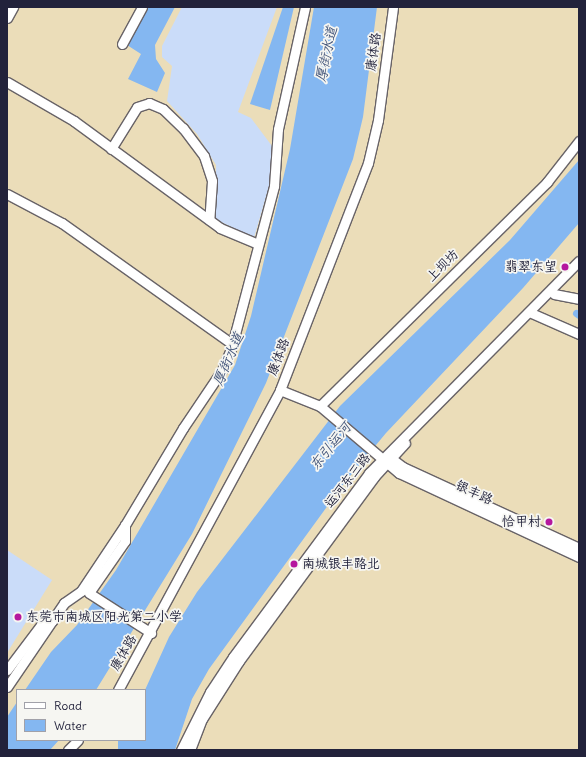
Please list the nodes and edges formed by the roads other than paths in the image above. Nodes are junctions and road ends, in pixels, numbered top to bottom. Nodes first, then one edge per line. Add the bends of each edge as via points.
1 (13, 7) edge
2 (142, 7) edge
3 (305, 7) edge
4 (393, 7) edge
5 (7, 18) edge
6 (122, 44) dead end
7 (7, 82) edge
8 (579, 141) edge
9 (111, 149) junction
10 (7, 194) edge
11 (209, 220) junction
12 (258, 244) junction
13 (579, 261) edge
14 (579, 270) edge
15 (554, 294) junction
16 (579, 299) edge
17 (531, 313) junction
18 (579, 334) edge
19 (232, 344) junction
20 (280, 390) junction
21 (320, 406) junction
22 (386, 460) junction
23 (125, 525) junction
24 (579, 548) edge
25 (579, 557) edge
26 (52, 621) junction
27 (150, 633) junction
28 (7, 670) edge
29 (7, 687) edge
30 (119, 689) edge
31 (77, 741) edge
32 (68, 750) edge
33 (181, 750) edge
34 (190, 750) edge

1 - 5 street
2 - 6 street
3 - 12 street via 278,129 274,186
4 - 20 street, 康体路 via 378,120 370,156
7 - 9 street via 74,121
8 - 21 street, 上坝坊 via 547,182
9 - 11 street
9 - 11 street via 137,107 149,103 163,109 183,128 204,156 212,181
10 - 19 street via 62,223
11 - 12 street via 240,238
12 - 19 street
13 - 17 street, 运河东三路
14 - 15 street, 运河东三路
15 - 16 street
15 - 17 street, 运河东三路
17 - 18 street
17 - 22 street, 运河东三路
19 - 23 street via 222,370 183,428
20 - 21 street
20 - 27 street, 康体路
21 - 22 street
22 - 24 street, 银丰路
22 - 25 street, 银丰路 via 399,473
22 - 33 street, 运河东三路 via 232,657 199,711
22 - 34 street, 运河东三路 via 239,661 202,719
23 - 26 street via 81,591 64,603
23 - 27 street via 125,541 89,593
26 - 28 street via 41,625
26 - 29 street
27 - 30 street, 康体路
31 - 32 street

